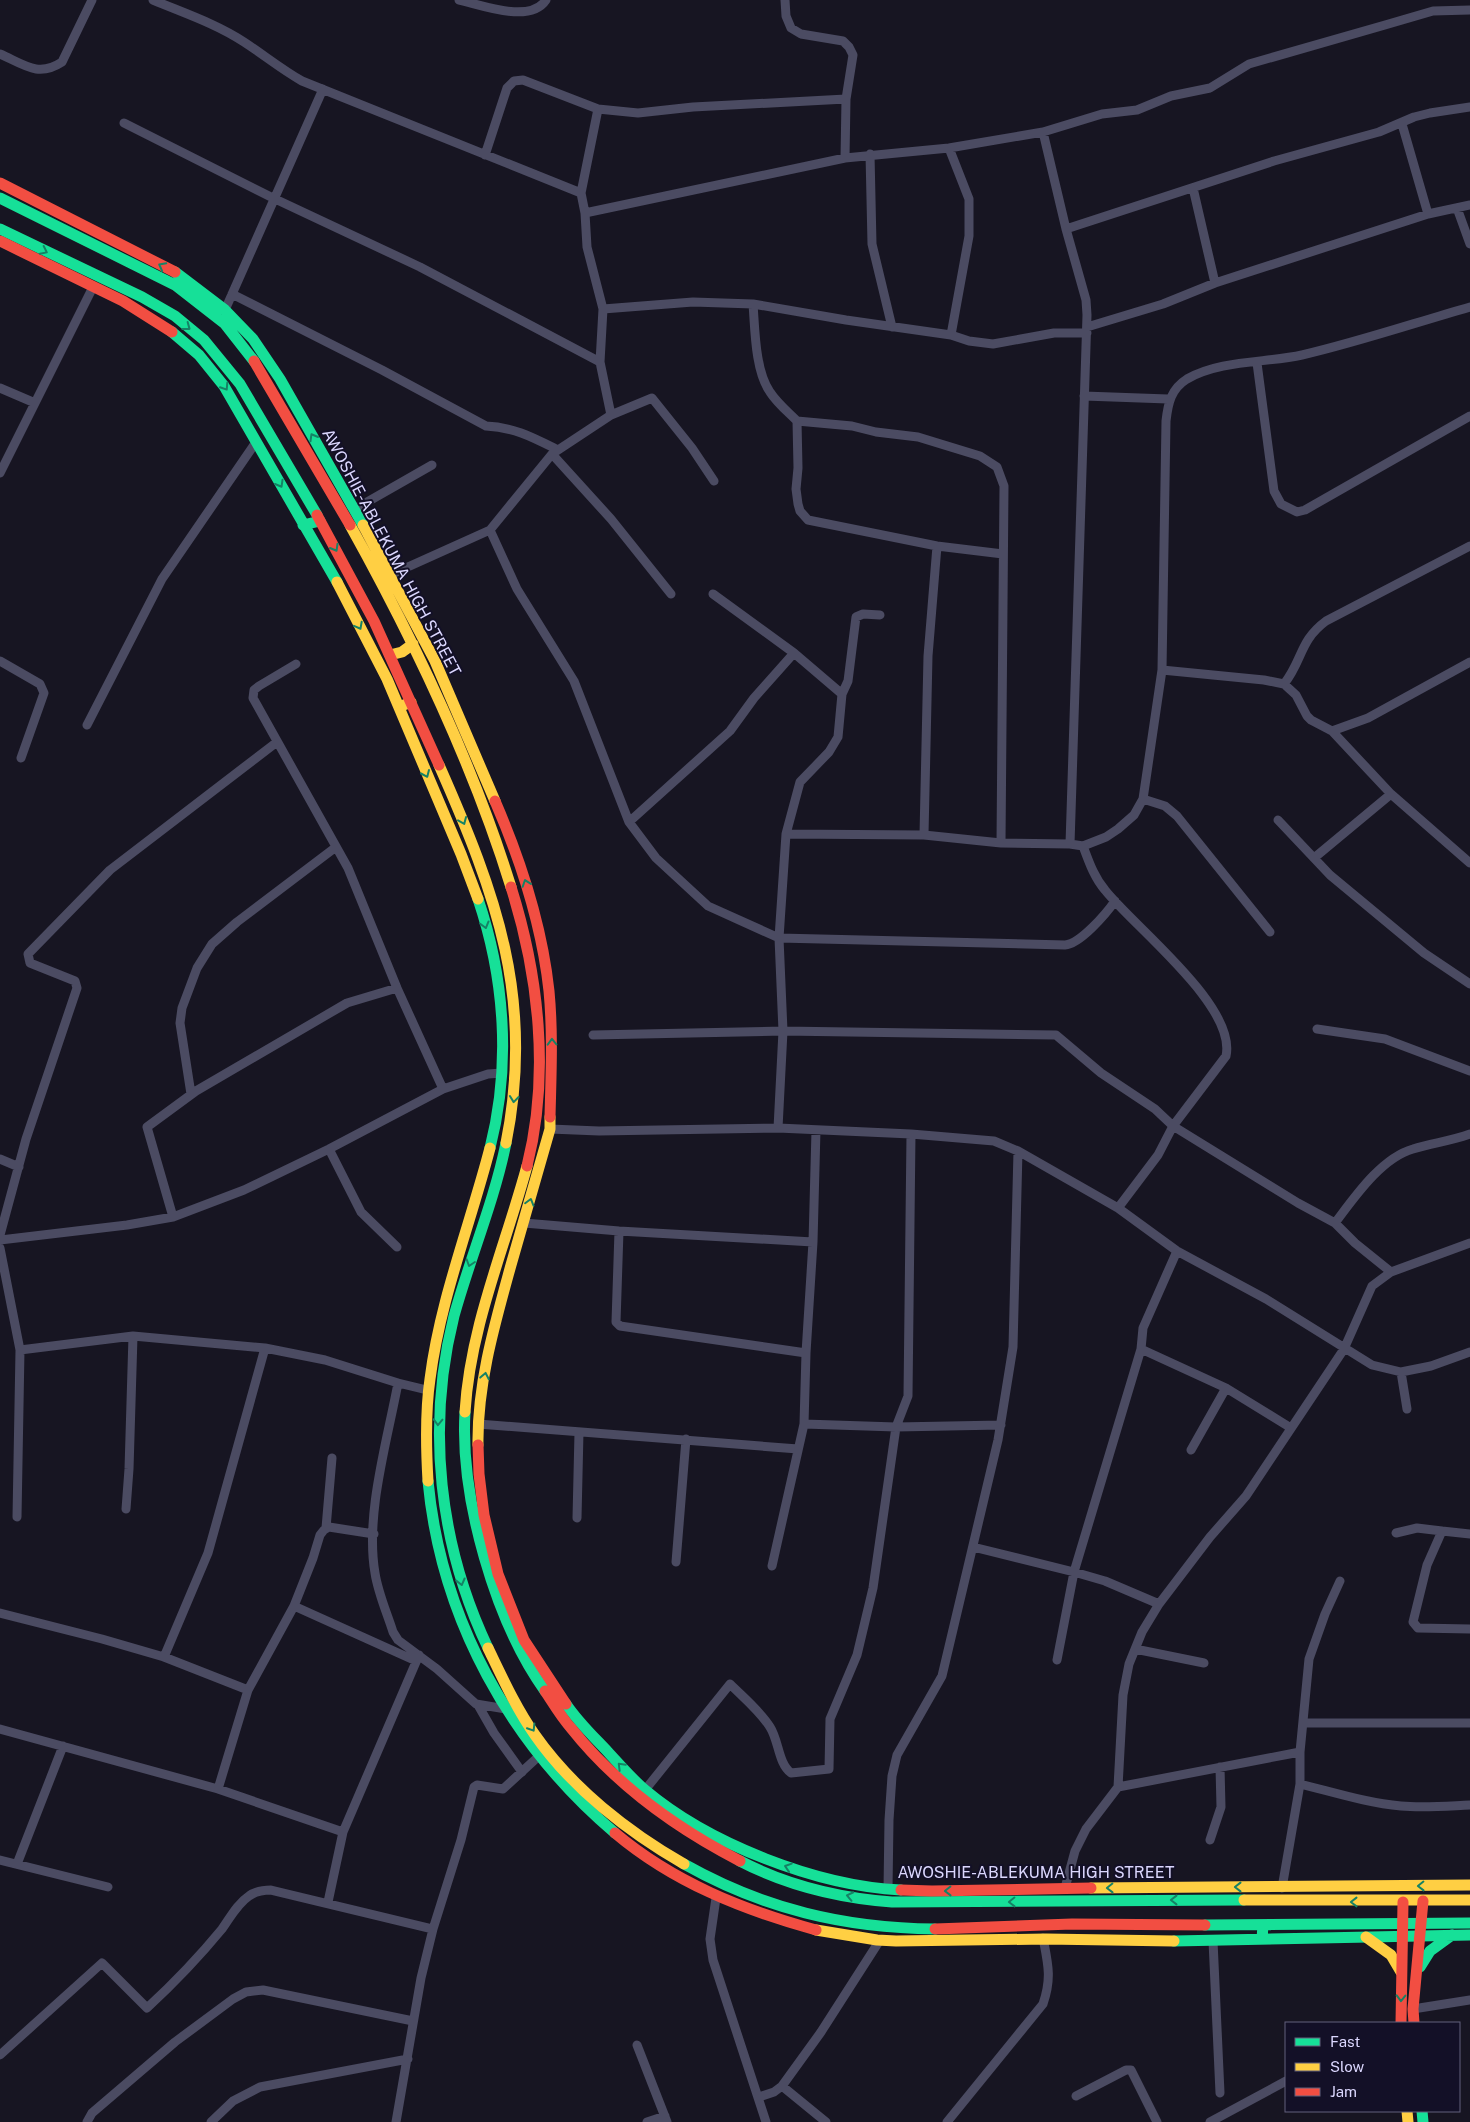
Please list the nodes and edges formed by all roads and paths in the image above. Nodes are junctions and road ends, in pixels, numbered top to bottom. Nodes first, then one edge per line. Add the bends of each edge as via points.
1 (92, 0) edge
2 (154, 0) edge
3 (459, 0) edge
4 (546, 0) edge
5 (785, 0) edge
6 (1470, 10) edge
7 (0, 54) edge
8 (323, 89) junction
9 (846, 99) junction
10 (1470, 107) edge
11 (598, 109) junction
12 (124, 123) dead end
13 (1402, 124) junction
14 (1043, 132) junction
15 (949, 148) junction
16 (870, 154) junction
17 (485, 155) junction
18 (844, 158) junction
19 (0, 183) edge
20 (1193, 188) junction
21 (581, 193) junction
22 (0, 198) edge
23 (30, 198) junction
24 (274, 198) junction
25 (1470, 205) edge
26 (1457, 208) junction
27 (24, 209) junction
28 (585, 213) junction
29 (1428, 214) junction
30 (1066, 229) junction
31 (0, 230) edge
32 (0, 241) edge
33 (1470, 244) edge
34 (1215, 283) junction
35 (93, 287) junction
36 (232, 294) junction
37 (752, 304) junction
38 (1470, 307) edge
39 (602, 309) junction
40 (225, 310) junction
41 (892, 327) junction
42 (1087, 330) junction
43 (951, 335) junction
44 (600, 362) junction
45 (1257, 363) junction
46 (0, 388) edge
47 (1084, 396) junction
48 (1168, 399) junction
49 (34, 403) junction
50 (611, 415) junction
51 (1470, 416) edge
52 (797, 421) junction
53 (256, 442) junction
54 (555, 452) junction
55 (432, 465) dead end
56 (0, 473) edge
57 (714, 481) dead end
58 (355, 509) junction
59 (320, 520) junction
60 (303, 525) junction
61 (490, 530) junction
62 (937, 546) junction
63 (1470, 546) edge
64 (1003, 554) junction
65 (390, 575) junction
66 (672, 594) dead end
67 (713, 594) dead end
68 (880, 615) dead end
69 (413, 644) junction
70 (794, 653) junction
71 (390, 656) junction
72 (0, 661) edge
73 (1470, 662) edge
74 (296, 664) dead end
75 (1162, 670) junction
76 (1284, 684) junction
77 (842, 694) junction
78 (411, 702) junction
79 (398, 707) junction
80 (87, 725) dead end
81 (1332, 731) junction
82 (277, 742) junction
83 (21, 758) dead end
84 (1391, 794) junction
85 (1143, 799) junction
86 (1278, 820) dead end
87 (629, 822) junction
88 (786, 834) junction
89 (924, 835) junction
90 (1001, 843) junction
91 (1070, 844) junction
92 (1083, 846) junction
93 (336, 847) junction
94 (1314, 858) junction
95 (1470, 863) edge
96 (1115, 901) junction
97 (1270, 932) dead end
98 (779, 938) junction
99 (1470, 984) edge
100 (397, 988) junction
101 (1317, 1028) dead end
102 (783, 1032) junction
103 (593, 1035) dead end
104 (1470, 1071) edge
105 (502, 1073) junction
106 (443, 1089) junction
107 (191, 1094) junction
108 (1173, 1126) junction
109 (778, 1128) junction
110 (550, 1129) junction
111 (816, 1130) junction
112 (911, 1134) junction
113 (1470, 1134) edge
114 (329, 1149) junction
115 (1018, 1151) junction
116 (0, 1159) edge
117 (19, 1167) junction
118 (1118, 1208) junction
119 (173, 1217) junction
120 (524, 1223) junction
121 (1335, 1223) junction
122 (619, 1231) junction
123 (0, 1235) edge
124 (0, 1240) edge
125 (813, 1242) junction
126 (1470, 1243) edge
127 (397, 1247) dead end
128 (0, 1248) edge
129 (1178, 1251) junction
130 (1391, 1272) junction
131 (132, 1336) junction
132 (265, 1348) junction
133 (1141, 1349) junction
134 (1344, 1349) junction
135 (20, 1350) junction
136 (1470, 1352) edge
137 (806, 1353) junction
138 (1401, 1372) junction
139 (398, 1383) junction
140 (1226, 1388) junction
141 (428, 1390) junction
142 (1407, 1409) dead end
143 (478, 1424) junction
144 (804, 1424) junction
145 (1001, 1425) junction
146 (896, 1427) junction
147 (1291, 1428) junction
148 (579, 1432) junction
149 (686, 1439) junction
150 (798, 1449) junction
151 (1191, 1450) dead end
152 (332, 1458) dead end
153 (126, 1509) dead end
154 (17, 1517) dead end
155 (577, 1518) dead end
156 (326, 1528) junction
157 (1442, 1532) junction
158 (1396, 1533) dead end
159 (374, 1534) junction
160 (1470, 1534) edge
161 (973, 1547) junction
162 (676, 1562) dead end
163 (772, 1566) dead end
164 (1074, 1572) junction
165 (1340, 1581) dead end
166 (1159, 1604) junction
167 (294, 1606) junction
168 (0, 1613) edge
169 (1470, 1629) edge
170 (1135, 1649) junction
171 (164, 1657) junction
172 (418, 1658) junction
173 (1057, 1660) dead end
174 (1204, 1663) dead end
175 (248, 1690) junction
176 (478, 1705) junction
177 (506, 1709) junction
178 (1303, 1723) junction
179 (1470, 1723) edge
180 (0, 1729) edge
181 (63, 1746) junction
182 (1300, 1752) junction
183 (539, 1756) junction
184 (1220, 1766) junction
185 (522, 1772) junction
186 (1300, 1784) junction
187 (1118, 1788) junction
188 (218, 1789) junction
189 (645, 1790) junction
190 (1470, 1805) edge
191 (343, 1832) junction
192 (1210, 1840) dead end
193 (0, 1860) edge
194 (17, 1864) junction
195 (1470, 1885) edge
196 (108, 1887) dead end
197 (1194, 1887) junction
198 (1065, 1888) junction
199 (1282, 1888) junction
200 (888, 1889) junction
201 (716, 1898) junction
202 (1193, 1900) junction
203 (1470, 1900) edge
204 (1423, 1901) junction
205 (328, 1902) junction
206 (1403, 1902) junction
207 (1403, 1923) junction
208 (1422, 1923) junction
209 (1470, 1923) edge
210 (1263, 1925) junction
211 (975, 1928) junction
212 (434, 1929) junction
213 (1470, 1935) edge
214 (1403, 1936) junction
215 (1421, 1936) junction
216 (1452, 1936) junction
217 (1366, 1937) junction
218 (1043, 1938) junction
219 (1262, 1939) junction
220 (880, 1940) junction
221 (976, 1941) junction
222 (1213, 1941) junction
223 (1401, 1973) junction
224 (1416, 1976) junction
225 (1470, 2000) edge
226 (1413, 2009) junction
227 (413, 2021) junction
228 (1401, 2022) edge
229 (1414, 2022) edge
230 (637, 2045) dead end
231 (0, 2055) edge
232 (408, 2059) junction
233 (1285, 2081) edge
234 (782, 2086) junction
235 (1220, 2093) dead end
236 (1076, 2096) dead end
237 (759, 2097) junction
238 (666, 2119) edge
239 (87, 2122) edge
240 (211, 2122) edge
241 (396, 2122) edge
242 (647, 2122) edge
243 (766, 2122) edge
244 (826, 2122) edge
245 (947, 2122) edge
246 (1157, 2122) edge
247 (1210, 2122) edge

1 - 7 street via 62,62 54,67 37,70
2 - 8 street via 244,42 286,72
3 - 4 street via 520,13 537,8
5 - 9 street via 791,28 801,34 842,41 849,46 853,55
6 - 14 street via 1433,11 1249,64 1210,88 1171,96 1137,110 1102,114
8 - 17 street
8 - 24 street
9 - 11 street via 638,113
9 - 18 street
10 - 13 street via 1414,117
11 - 17 street via 523,80 514,81 507,88
11 - 21 street
12 - 24 street
13 - 20 street via 1274,160
13 - 29 street
14 - 15 street
14 - 30 street
15 - 16 street
15 - 43 street via 969,199 969,236
16 - 18 street
16 - 41 street via 872,244
17 - 21 street
18 - 28 street
19 - 23 street, AWOSHIE-ABLEKUMA HIGH STREET
20 - 30 street
20 - 34 street
21 - 28 street
22 - 27 street, AWOSHIE-ABLEKUMA HIGH STREET
23 - 27 street
40 -> 23 street, AWOSHIE-ABLEKUMA HIGH STREET via 181,276
24 - 36 street
24 - 44 street via 420,267
25 - 26 street
26 - 29 street
26 - 33 street
27 - 69 street, AWOSHIE-ABLEKUMA HIGH STREET via 175,285 225,324 260,370 358,537
28 - 39 street via 587,247
29 - 34 street
30 - 42 street via 1086,300
31 -> 59 street via 155,304 203,339 234,378
32 - 35 street
34 - 42 street
35 - 49 street
35 -> 53 street via 161,324 191,347 224,386
36 - 40 street
36 - 54 street via 486,426 503,426 522,432
37 - 39 street via 693,302
37 - 41 street
37 - 52 street via 764,380 769,392
38 - 45 street via 1301,355
39 - 44 street
58 -> 40 street, AWOSHIE-ABLEKUMA HIGH STREET via 265,355
41 - 43 street
42 - 43 street via 993,344
42 - 47 street
44 - 50 street
45 - 48 street via 1237,364 1188,379
45 - 51 street via 1274,491 1282,504 1297,512
46 - 49 street
47 - 48 street
47 - 91 street
48 - 75 street
49 - 56 street
50 - 54 street
50 - 57 street via 652,398
52 - 62 street via 796,489 804,517
52 - 64 street via 918,437 990,462 1000,472 1004,486
53 -> 60 street
53 - 80 street via 166,571
54 - 61 street
54 - 66 street
55 - 58 street
58 - 65 street, AWOSHIE-ABLEKUMA HIGH STREET
59 - 60 street
59 -> 71 street
60 -> 79 street via 381,667
61 - 65 street
61 - 87 street via 517,589 574,681
62 - 64 street
62 - 89 street via 928,656
63 - 76 street via 1326,621 1307,640 1295,670
64 - 90 street
110 -> 65 street, AWOSHIE-ABLEKUMA HIGH STREET via 552,1041 549,991 541,938 528,889 500,812 435,661
67 - 70 street
68 - 77 street via 856,617 848,681
69 - 71 street
202 -> 69 street, AWOSHIE-ABLEKUMA HIGH STREET via 908,1903 864,1899 780,1879 685,1832 595,1757 549,1700 524,1659 496,1593 476,1524 464,1461 465,1399 479,1324 535,1129 540,1053 538,1008 520,913 491,826
70 - 77 street
70 - 87 street via 730,731
71 - 78 street
72 - 83 street via 44,689
73 - 81 street via 1368,718
74 - 82 street via 254,690 253,698
75 - 76 street
75 - 85 street
76 - 81 street via 1296,695 1307,716
77 - 88 street via 838,738 800,782
78 - 79 street
78 -> 211 street via 481,864 498,913 516,1018 516,1070 510,1126 444,1360 438,1423 440,1480 448,1531 464,1593 482,1639 512,1696 545,1748 589,1796 658,1849 755,1899 815,1917 912,1930
79 -> 105 street via 476,890 494,957 501,1002
81 - 84 street
82 - 93 street
82 - 117 street via 110,870 28,954 30,962 75,981 77,988
84 - 94 street
84 - 95 street
85 - 92 street via 1134,815 1118,829 1106,838
85 - 97 street via 1165,806 1177,816
86 - 94 street
87 - 98 street via 656,858 708,906
88 - 89 street
88 - 98 street
89 - 90 street
90 - 91 street
91 - 92 street
92 - 96 street via 1092,871
93 - 100 street via 348,868
93 - 107 street via 237,922 212,944 197,968 182,1008 180,1023
94 - 99 street via 1424,953
96 - 98 street via 1101,920 1068,945
96 - 108 street via 1178,964 1214,1011 1227,1042 1226,1056
98 - 102 street
100 - 106 street
100 - 107 street via 347,1003
101 - 104 street via 1385,1039
102 - 103 street
102 - 108 street via 1056,1036
102 - 109 street
105 - 106 street via 488,1074
105 - 141 street via 492,1141 450,1283
106 - 114 street
107 - 119 street via 147,1129
108 - 118 street via 1158,1155
108 - 121 street
109 - 110 street via 598,1132
109 - 111 street
120 -> 110 street, AWOSHIE-ABLEKUMA HIGH STREET
111 - 112 street
111 - 125 street
112 - 115 street via 994,1141
112 - 146 street via 908,1396
113 - 121 street via 1405,1152 1371,1177
114 - 119 street via 244,1190
114 - 127 street via 360,1212
115 - 118 street
115 - 145 street via 1013,1346
116 - 117 street
117 - 123 street
118 - 129 street
119 - 124 street
120 - 122 street
143 -> 120 street, AWOSHIE-ABLEKUMA HIGH STREET via 496,1318
121 - 130 street
122 - 125 street
122 - 137 street via 616,1322 620,1326
125 - 137 street
126 - 130 street
128 - 135 street
129 - 133 street via 1143,1328
129 - 134 street via 1266,1299
130 - 134 street via 1369,1290
131 - 132 street
131 - 135 street
131 - 153 street
132 - 139 street via 324,1360
132 - 171 street via 208,1553
133 - 140 street
133 - 164 street
134 - 138 street via 1375,1367
134 - 147 street
135 - 154 street
136 - 138 street via 1431,1366
137 - 144 street
138 - 142 street
139 - 141 street
139 - 159 street via 375,1499
140 - 147 street
140 - 151 street
141 - 177 street via 426,1443 438,1550 458,1615
143 - 148 street
189 -> 143 street, AWOSHIE-ABLEKUMA HIGH STREET via 575,1718 524,1640 498,1574 484,1515
144 - 146 street
144 - 150 street
145 - 146 street
145 - 161 street
146 - 189 street via 873,1588 857,1655 830,1719 829,1769 791,1773 784,1768 771,1728 730,1684
147 - 166 street via 1246,1496
148 - 149 street
148 - 155 street
149 - 150 street
149 - 162 street
150 - 163 street
152 - 156 street
156 - 159 street
156 - 167 street via 320,1535
157 - 158 street via 1417,1528
157 - 160 street
157 - 169 street via 1427,1566 1413,1622 1418,1628
159 - 172 street via 375,1572 393,1632
161 - 164 street
161 - 200 street via 942,1676 897,1755 889,1820
164 - 166 street
164 - 173 street
165 - 178 street via 1309,1659
166 - 170 street
167 - 172 street
167 - 175 street
168 - 171 street
170 - 174 street
170 - 187 street via 1123,1695
171 - 175 street
172 - 176 street
172 - 191 street
175 - 188 street
176 - 177 street
176 - 185 street
177 - 183 street
178 - 179 street
178 - 182 street
180 - 181 street
181 - 188 street
181 - 194 street
182 - 184 street
182 - 186 street
183 - 185 street
183 - 201 street via 557,1780 596,1819 661,1870
184 - 187 street
184 - 192 street via 1220,1807
185 - 212 street via 500,1790 474,1787
186 - 190 street via 1399,1806
186 - 199 street
187 - 198 street via 1086,1829 1075,1851
188 - 191 street
200 -> 189 street, AWOSHIE-ABLEKUMA HIGH STREET via 789,1868 765,1859 686,1820
191 - 205 street
193 - 194 street
194 - 196 street
195 -> 199 street, AWOSHIE-ABLEKUMA HIGH STREET
197 -> 198 street, AWOSHIE-ABLEKUMA HIGH STREET
199 -> 197 street, AWOSHIE-ABLEKUMA HIGH STREET
197 - 202 street
198 -> 200 street, AWOSHIE-ABLEKUMA HIGH STREET
201 - 220 street via 818,1930
201 - 237 street via 710,1938 713,1960
206 -> 202 street, AWOSHIE-ABLEKUMA HIGH STREET
203 - 204 street, AWOSHIE-ABLEKUMA HIGH STREET
204 - 206 street, AWOSHIE-ABLEKUMA HIGH STREET
204 - 208 street
205 - 212 street
205 - 231 street via 271,1890 250,1896 178,1978 147,2008 102,1962
206 - 207 street
207 - 208 street
207 - 210 street
207 - 214 street
208 - 209 street
208 - 215 street
210 - 211 street via 1072,1924
210 - 219 street
211 - 221 street
212 - 227 street
213 - 216 street
214 - 215 street
214 - 217 street
214 - 223 street
215 - 216 street
215 - 224 street
216 - 224 street via 1430,1951
217 - 219 street
217 - 223 street via 1392,1955
218 - 221 street
218 - 222 street
218 - 245 street via 1049,1987 1043,2004
219 - 222 street
220 - 221 street
220 - 234 street
222 - 235 street
223 -> 228 street
224 - 226 street
225 - 226 street
226 - 229 street
227 - 232 street
227 - 239 street via 264,1990 246,1992 175,2042 92,2114
230 - 238 street
232 - 240 street via 260,2087 233,2101
232 - 241 street
233 - 247 street
234 - 237 street
234 - 244 street
236 - 246 street via 1131,2070
237 - 243 street
238 - 242 street

